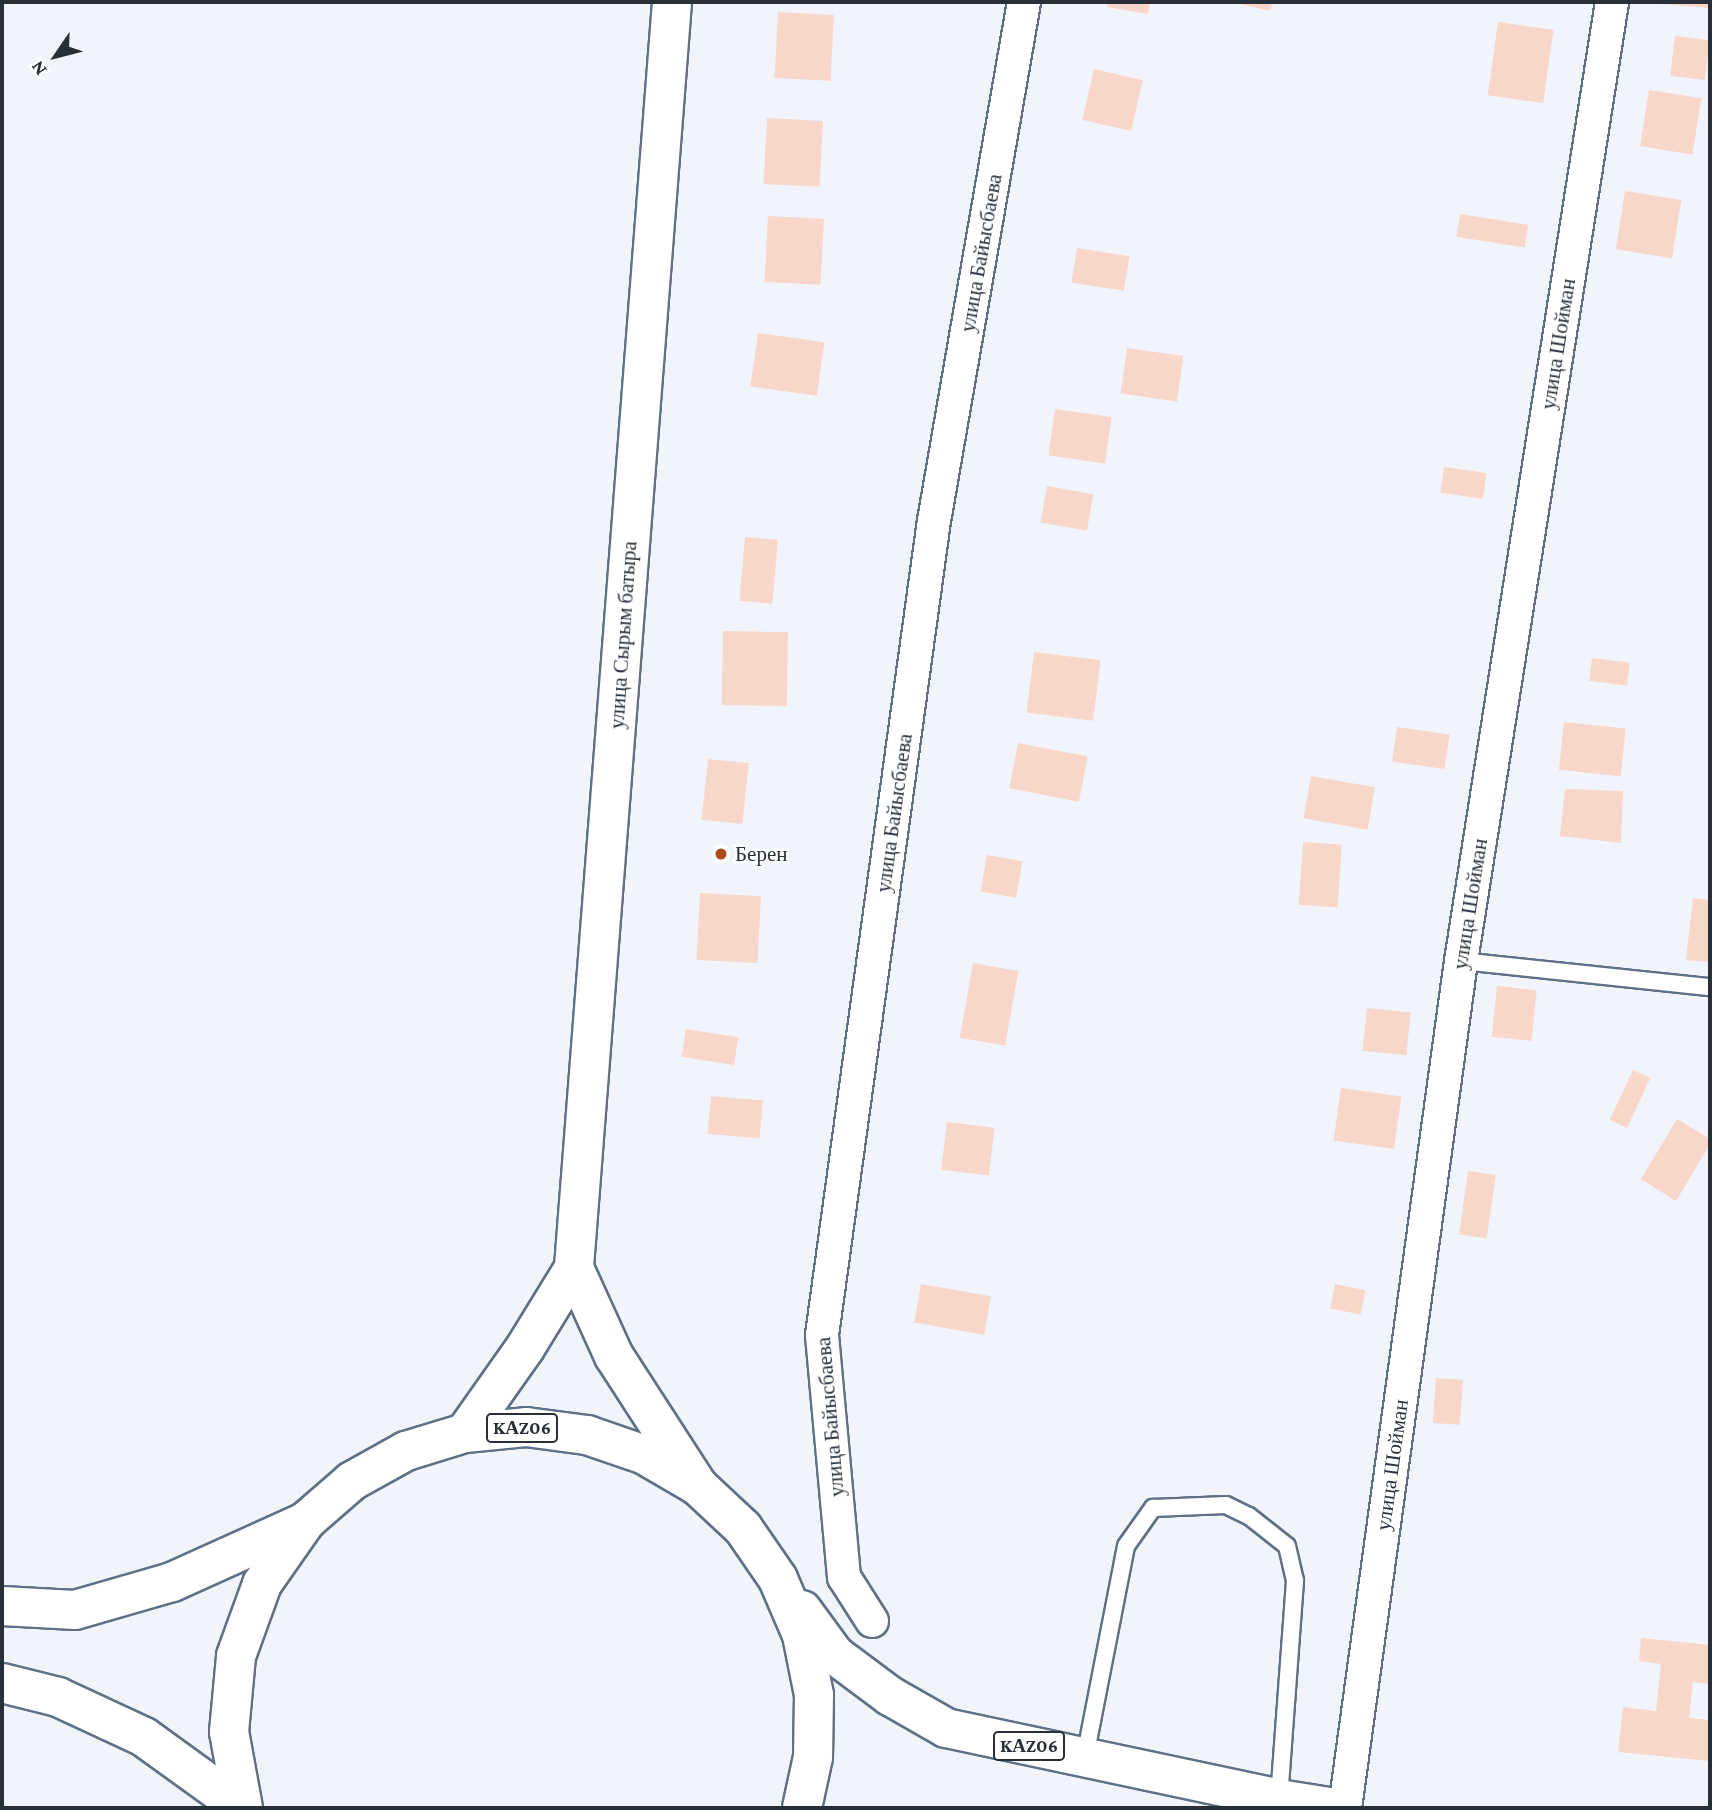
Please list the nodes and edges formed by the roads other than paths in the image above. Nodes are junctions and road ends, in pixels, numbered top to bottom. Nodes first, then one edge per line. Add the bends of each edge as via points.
1 (672, 2) edge
2 (1024, 2) edge
3 (1612, 2) edge
4 (1461, 961) junction
5 (1710, 987) edge
6 (574, 1268) junction
7 (465, 1433) junction
8 (698, 1486) junction
9 (306, 1521) junction
10 (778, 1579) junction
11 (2, 1606) edge
12 (872, 1620) dead end
13 (2, 1683) edge
14 (1085, 1758) junction
15 (1279, 1799) junction
16 (242, 1808) edge
17 (802, 1808) edge
18 (1335, 1808) edge
19 (1345, 1808) edge

1 - 6 main road, улица Сырым батыра
2 - 12 street, улица Байысбаева via 934,521 822,1335 844,1577
3 - 4 street, улица Шойман
4 - 5 lane
4 - 19 street, улица Шойман
6 - 7 main road, улица Сырым батыра
6 - 8 main road, улица Сырым батыра via 614,1356
7 - 8 main road, KАZ06 via 526,1427 587,1435 645,1455
7 - 9 main road, KАZ06 via 406,1451 352,1481
8 - 10 main road, KАZ06 via 743,1528
9 - 11 main road, KАZ06 via 172,1582 88,1606
9 - 16 main road, KАZ06 via 262,1584 236,1656 229,1732
10 - 14 main road, KАZ06 via 835,1655 890,1696 946,1728
10 - 17 main road, KАZ06 via 802,1635 814,1695 813,1757
13 - 16 main road, KАZ06 via 58,1697 144,1737
14 - 15 main road, KАZ06
14 - 15 lane via 1126,1546 1153,1508 1226,1505 1249,1516 1287,1546 1295,1581
15 - 18 main road, KАZ06

